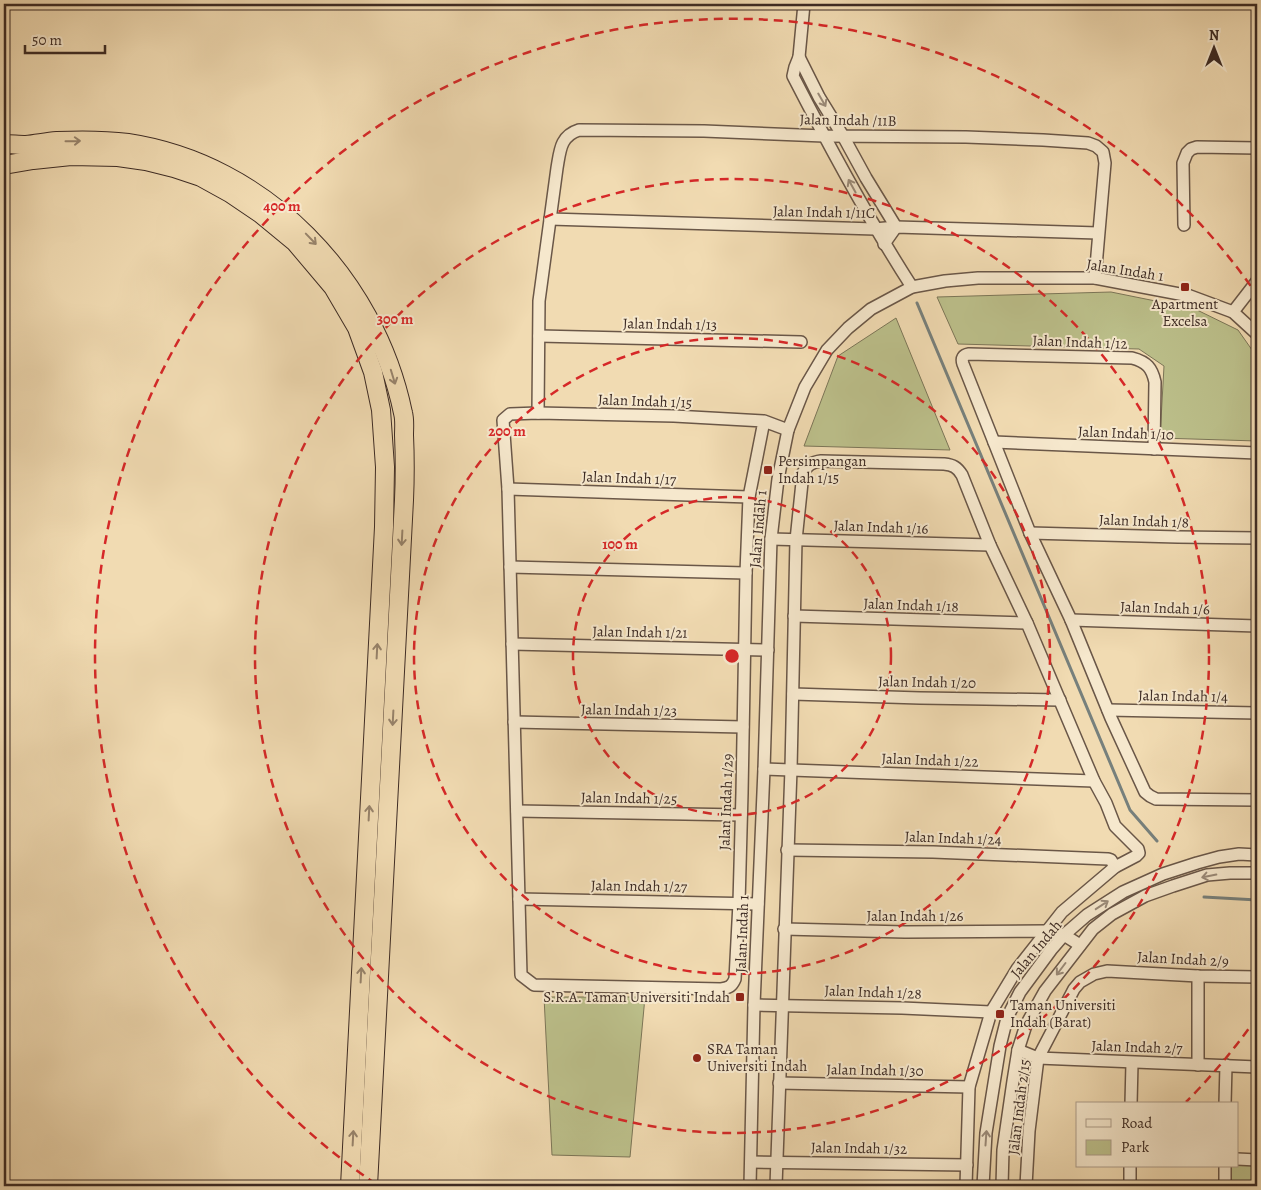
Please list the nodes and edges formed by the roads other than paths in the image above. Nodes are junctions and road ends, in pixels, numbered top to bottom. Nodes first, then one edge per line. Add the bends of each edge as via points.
1 (804, 4) edge
2 (800, 57) junction
3 (824, 136) junction
4 (843, 136) junction
5 (4, 144) edge
6 (24, 145) junction
7 (1257, 148) edge
8 (4, 151) edge
9 (4, 165) edge
10 (550, 219) junction
11 (1184, 225) dead end
12 (896, 227) junction
13 (875, 229) junction
14 (1098, 233) junction
15 (884, 244) junction
16 (1095, 278) junction
17 (1257, 281) edge
18 (912, 287) junction
19 (1233, 312) junction
20 (1257, 334) edge
21 (539, 336) junction
22 (801, 342) dead end
23 (538, 412) junction
24 (764, 421) junction
25 (788, 430) junction
26 (994, 442) junction
27 (1154, 449) junction
28 (1257, 453) edge
29 (508, 489) junction
30 (749, 497) junction
31 (1030, 533) junction
32 (1257, 538) edge
33 (771, 539) junction
34 (796, 540) junction
35 (990, 545) junction
36 (510, 566) junction
37 (746, 573) junction
38 (794, 616) junction
39 (1071, 620) junction
40 (1027, 623) junction
41 (1257, 626) edge
42 (512, 644) junction
43 (745, 650) junction
44 (768, 650) junction
45 (793, 694) junction
46 (1060, 700) junction
47 (1108, 710) junction
48 (1257, 713) edge
49 (514, 722) junction
50 (743, 727) junction
51 (764, 769) junction
52 (791, 769) junction
53 (1094, 781) junction
54 (1257, 800) edge
55 (517, 811) junction
56 (741, 815) junction
57 (787, 850) junction
58 (1257, 855) edge
59 (1115, 867) junction
60 (1257, 874) edge
61 (519, 899) junction
62 (739, 903) junction
63 (758, 904) junction
64 (784, 929) junction
65 (1046, 931) junction
66 (1064, 935) junction
67 (1080, 945) junction
68 (1107, 971) joint
69 (1198, 976) junction
70 (1257, 977) edge
71 (754, 1004) junction
72 (782, 1005) junction
73 (991, 1012) junction
74 (1018, 1050) junction
75 (1038, 1058) junction
76 (1132, 1063) junction
77 (1198, 1065) junction
78 (1226, 1065) junction
79 (1257, 1067) edge
80 (779, 1083) junction
81 (969, 1087) junction
82 (1131, 1102) edge
83 (1225, 1102) edge
84 (1238, 1159) edge
85 (1257, 1160) edge
86 (751, 1162) junction
87 (776, 1162) junction
88 (967, 1165) junction
89 (1130, 1168) edge
90 (1225, 1168) edge
91 (350, 1186) edge
92 (368, 1186) edge
93 (750, 1186) edge
94 (776, 1186) edge
95 (966, 1186) edge
96 (983, 1186) edge
97 (1002, 1186) edge
98 (1026, 1186) edge
99 (1130, 1186) edge
100 (1225, 1186) edge

1 - 2 street
2 - 3 street via 793,76
2 -> 4 street
3 - 4 street, Jalan Indah /11B
3 - 10 street, Jalan Indah /11B via 704,131 572,132 560,150
13 -> 3 street
4 - 12 street
4 - 14 street, Jalan Indah /11B via 1044,140 1096,146 1103,152 1105,163
5 - 6 highway
6 - 8 highway
6 -> 92 highway via 91,140 128,143 186,158 246,187 273,205 325,253 368,317 394,378 404,415 404,500
7 - 11 street via 1197,147 1187,153 1183,163
91 -> 9 highway via 384,527 385,467 373,372 357,328 333,286 295,242 230,193 201,177 174,168 118,157 71,156
10 - 13 street, Jalan Indah 1/11C
10 - 21 street via 539,301
12 - 13 street, Jalan Indah 1/11C
12 - 14 street, Jalan Indah 1/11C
12 - 15 street
13 - 15 street
14 - 16 street
15 - 18 street
16 - 18 street, Jalan Indah 1 via 978,278
16 - 19 street, Jalan Indah 1 via 1190,296
17 - 19 street
18 - 25 street, Jalan Indah 1 via 871,309 826,350 805,387
19 - 20 street, Jalan Indah 1
21 - 22 street, Jalan Indah 1/13
21 - 23 street
23 - 24 street, Jalan Indah 1/15
23 - 29 street, Jalan Indah 1/15 via 510,414 503,420
24 - 25 street, Jalan Indah 1/15
24 - 30 street, Jalan Indah 1/29
25 - 33 street, Jalan Indah 1
26 - 27 street, Jalan Indah 1/10
26 - 27 street, Jalan Indah 1/12 via 963,364 966,354 1132,358 1141,361 1153,372 1156,382
26 - 31 street
27 - 28 street, Jalan Indah 1/10
29 - 30 street, Jalan Indah 1/17
29 - 36 street
30 - 37 street, Jalan Indah 1/29
31 - 32 street, Jalan Indah 1/8
31 - 39 street
33 - 34 street, Jalan Indah 1/16
33 - 44 street, Jalan Indah 1
34 - 35 street, Jalan Indah 1/16
34 - 35 street via 803,473 810,464 821,461 944,464 958,468 962,475
34 - 38 street
35 - 40 street
36 - 37 street
36 - 42 street
37 - 43 street, Jalan Indah 1/29
38 - 40 street, Jalan Indah 1/18
38 - 45 street
39 - 41 street, Jalan Indah 1/6
39 - 47 street
40 - 46 street
42 - 43 street, Jalan Indah 1/21
42 - 49 street
43 - 44 street, Jalan Indah 1/21
43 - 50 street, Jalan Indah 1/29
44 - 51 street, Jalan Indah 1
45 - 46 street, Jalan Indah 1/20
45 - 52 street
46 - 53 street
47 - 48 street, Jalan Indah 1/4
47 - 54 street via 1145,792 1150,796 1156,799
49 - 50 street, Jalan Indah 1/23
49 - 55 street
50 - 56 street, Jalan Indah 1/29
51 - 52 street, Jalan Indah 1/22
51 - 63 street, Jalan Indah 1
52 - 53 street, Jalan Indah 1/22
52 - 57 street
53 - 59 street via 1115,826 1139,853
55 - 56 street, Jalan Indah 1/25
55 - 61 street
56 - 62 street, Jalan Indah 1/29
57 - 59 street, Jalan Indah 1/24 via 1099,859 1111,860
57 - 64 street
66 -> 58 street, Jalan Indah via 1087,915 1123,892 1162,874 1219,857
59 - 65 street via 1062,912
60 -> 67 street, Jalan Indah via 1230,872 1207,875 1145,896 1112,914
61 - 62 street, Jalan Indah 1/27
61 - 62 street, Jalan Indah 1/29 via 521,975 534,985 691,989 728,988 732,984
62 - 63 street, Jalan Indah 1/27
63 - 71 street, Jalan Indah 1
64 - 65 street, Jalan Indah 1/26
64 - 72 street
65 - 66 street, Jalan Indah 1/26
65 - 73 street via 1017,969
66 - 67 street, Jalan Indah 1/26
96 -> 66 street, Jalan Indah via 986,1133 1007,1018 1020,992
67 -> 74 street, Jalan Indah via 1045,991 1026,1025
68 - 69 street, Jalan Indah 2/9
68 - 75 street, Jalan Indah 2/15 via 1094,974 1074,989
69 - 70 street, Jalan Indah 2/9
69 - 77 street
71 - 72 street, Jalan Indah 1/28
71 - 86 street, Jalan Indah 1
72 - 73 street, Jalan Indah 1/28
72 - 80 street
73 - 81 street
74 - 75 street, Jalan Indah 2/7
74 - 97 street, Jalan Indah via 1003,1150
75 - 76 street, Jalan Indah 2/7
75 - 98 street, Jalan Indah 2/15
76 - 77 street, Jalan Indah 2/7
76 - 82 street
77 - 78 street, Jalan Indah 2/7
78 - 79 street, Jalan Indah 2/7
78 - 83 street
80 - 81 street, Jalan Indah 1/30
80 - 87 street
81 - 88 street
84 - 85 street
86 - 87 street, Jalan Indah 1/32
86 - 93 street, Jalan Indah 1
87 - 88 street, Jalan Indah 1/32
87 - 94 street
88 - 95 street
89 - 99 street
90 - 100 street

